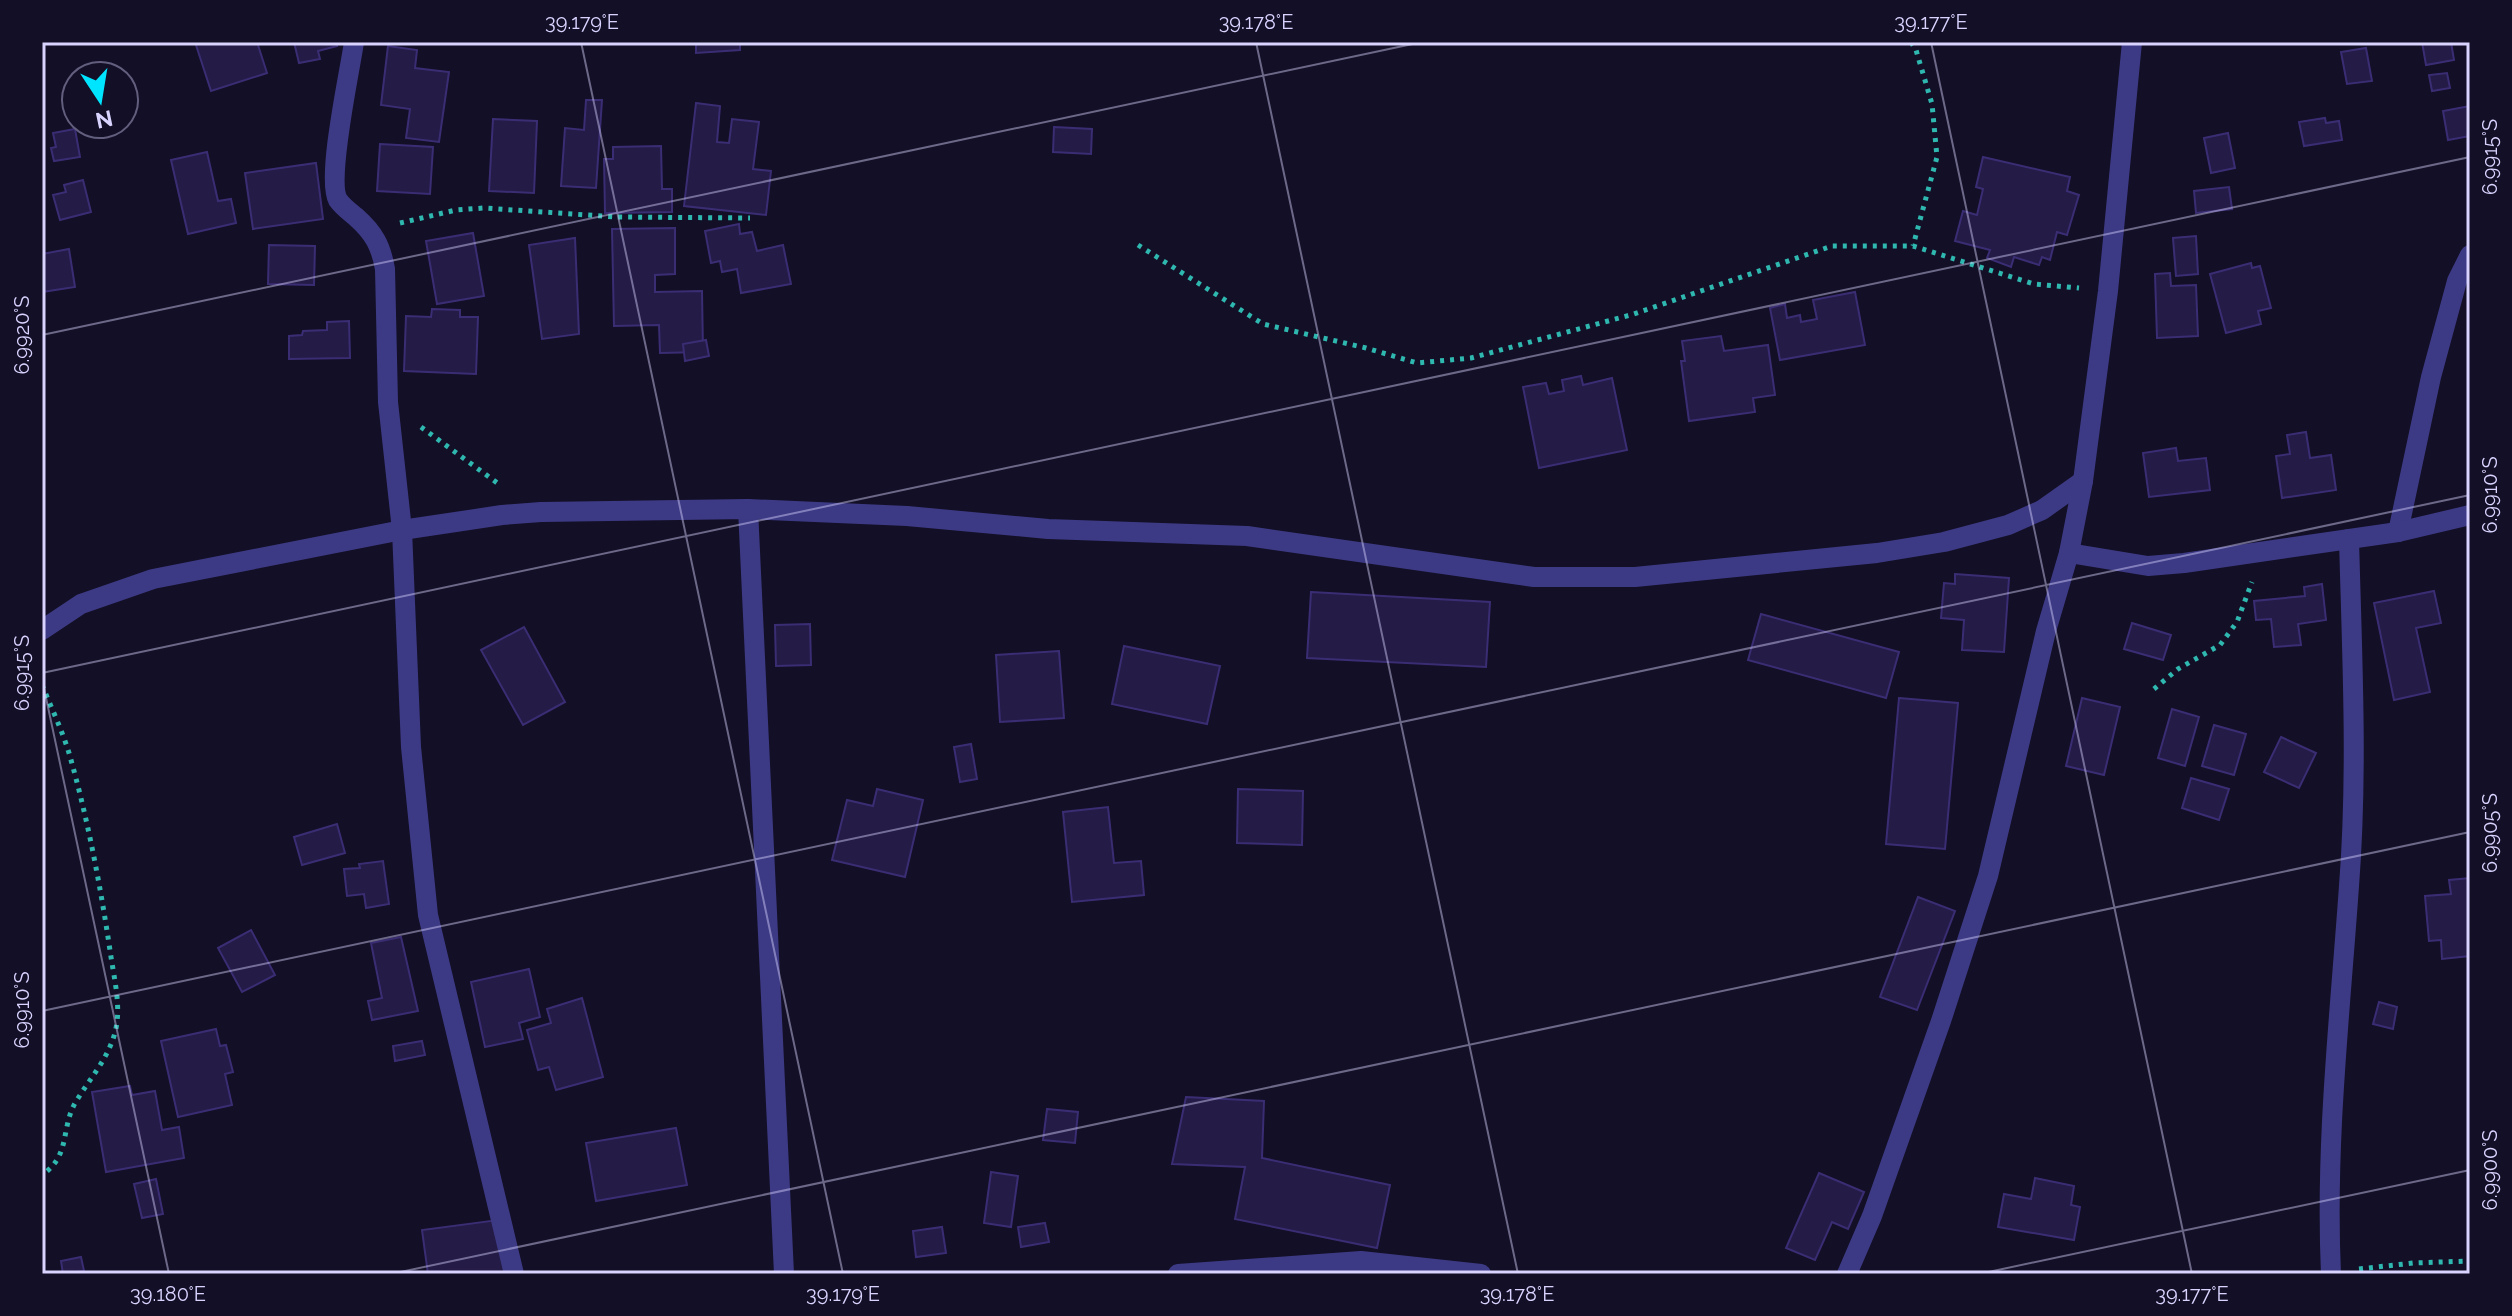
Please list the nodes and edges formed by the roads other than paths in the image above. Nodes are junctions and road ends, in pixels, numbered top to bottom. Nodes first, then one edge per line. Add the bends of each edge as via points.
1 (354, 42) edge
2 (2132, 42) edge
3 (2470, 255) edge
4 (2083, 481) junction
5 (748, 509) junction
6 (2470, 515) edge
7 (402, 530) junction
8 (2398, 532) junction
9 (2349, 539) junction
10 (2069, 553) junction
11 (42, 630) edge
12 (2331, 1273) edge
13 (514, 1274) edge
14 (784, 1274) edge
15 (1178, 1274) edge
16 (1481, 1274) edge
17 (1847, 1274) edge

1 - 7 street via 339,124 336,194 372,232 382,251 388,402
2 - 4 street
3 - 8 street via 2457,281 2431,377
4 - 5 street via 2042,510 2008,525 1944,542 1635,577 1534,577 1247,536
4 - 10 street
5 - 7 street via 541,512
5 - 14 street
6 - 8 street
7 - 11 street via 153,579 81,604
7 - 13 street via 411,747 428,915
8 - 9 street
9 - 10 street via 2148,566
9 - 12 street via 2354,741 2350,883 2331,1109
10 - 17 street via 1988,876 1872,1216
15 - 16 street via 1361,1261

